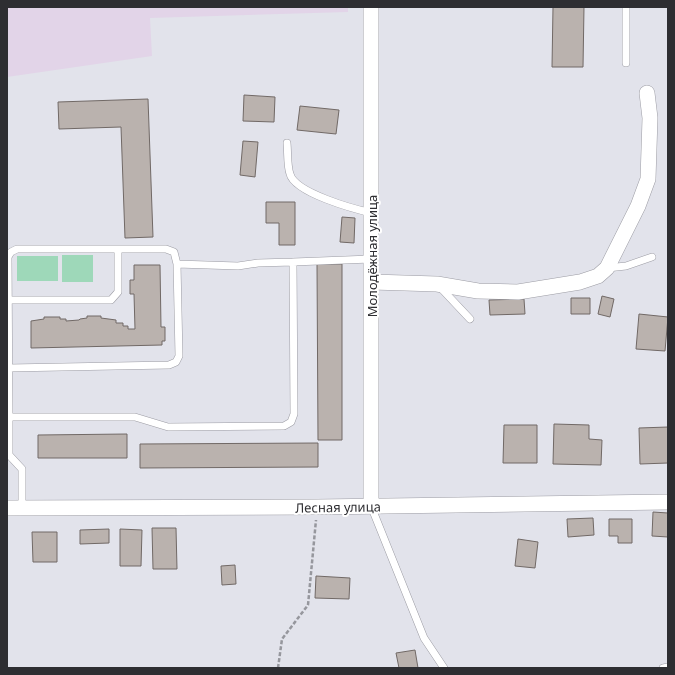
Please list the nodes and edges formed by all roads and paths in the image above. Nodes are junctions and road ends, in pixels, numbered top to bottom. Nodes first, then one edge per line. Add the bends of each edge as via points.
1 (371, 7) edge
2 (626, 7) edge
3 (626, 63) dead end
4 (647, 93) dead end
5 (287, 143) dead end
6 (372, 213) junction
7 (118, 249) junction
8 (652, 257) dead end
9 (372, 259) junction
10 (293, 262) junction
11 (177, 264) junction
12 (607, 268) junction
13 (372, 282) junction
14 (437, 284) junction
15 (9, 300) junction
16 (470, 319) dead end
17 (9, 368) junction
18 (9, 417) junction
19 (668, 502) edge
20 (371, 506) junction
21 (317, 507) junction
22 (7, 508) edge
23 (22, 508) junction
24 (278, 668) edge
25 (444, 668) edge
26 (663, 668) edge
27 (668, 668) edge

1 - 6 street, Молодёжная улица
2 - 3 lane
4 - 12 street via 650,118 648,179 638,206
5 - 6 lane via 290,174 294,182 305,190 356,210
6 - 9 street, Молодёжная улица
7 - 11 lane via 166,249 174,252
7 - 15 lane via 118,292 111,300
7 - 15 lane via 17,249 8,257
8 - 12 lane via 626,266
9 - 10 lane
9 - 13 street, Молодёжная улица
10 - 11 lane via 258,262 238,266
10 - 18 lane via 294,414 291,422 284,426 168,427 135,417
11 - 17 lane via 179,356 176,362 169,365
12 - 14 street via 598,276 580,282 518,292 478,291
13 - 14 street
13 - 20 street, Молодёжная улица
14 - 16 lane
15 - 17 lane
17 - 18 lane
18 - 23 lane via 9,455 22,469
19 - 20 street, Лесная улица
20 - 21 street, Лесная улица
20 - 25 lane via 424,638
21 - 23 street, Лесная улица
21 - 24 path via 308,605 282,638
22 - 23 street, Лесная улица
26 - 27 lane

